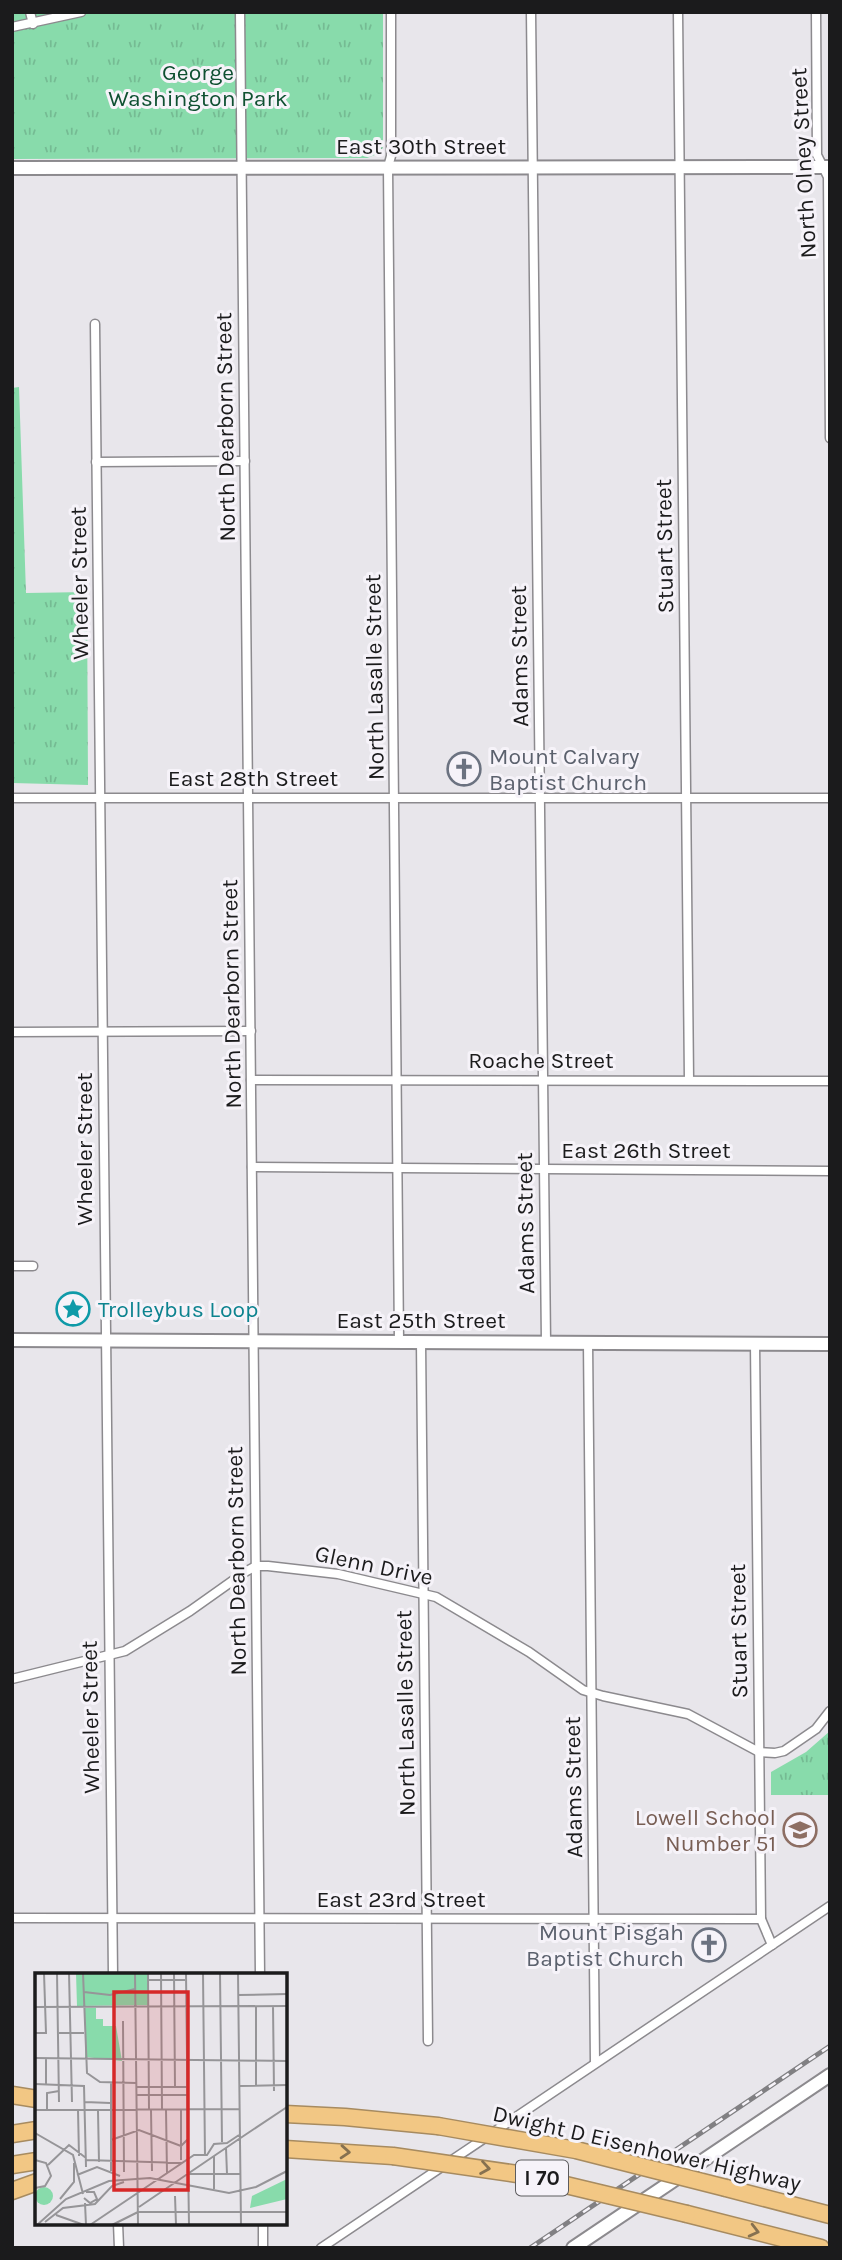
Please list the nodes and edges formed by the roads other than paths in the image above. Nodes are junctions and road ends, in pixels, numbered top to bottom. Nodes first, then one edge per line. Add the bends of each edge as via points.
1 (30, 12) edge
2 (80, 12) edge
3 (240, 12) edge
4 (391, 12) edge
5 (531, 12) edge
6 (678, 12) edge
7 (816, 12) edge
8 (33, 24) junction
9 (12, 27) edge
10 (241, 167) junction
11 (388, 167) junction
12 (534, 167) junction
13 (680, 167) junction
14 (826, 167) edge
15 (12, 168) edge
16 (95, 324) dead end
17 (830, 438) edge
18 (245, 461) junction
19 (96, 462) junction
20 (394, 797) junction
21 (12, 798) edge
22 (101, 798) junction
23 (248, 798) junction
24 (540, 798) junction
25 (686, 798) junction
26 (830, 798) edge
27 (12, 1031) edge
28 (103, 1031) junction
29 (251, 1031) junction
30 (397, 1079) junction
31 (251, 1080) junction
32 (543, 1080) junction
33 (689, 1080) junction
34 (830, 1081) edge
35 (252, 1167) junction
36 (398, 1167) junction
37 (544, 1169) junction
38 (830, 1171) edge
39 (12, 1266) edge
40 (33, 1266) dead end
41 (12, 1340) edge
42 (105, 1340) junction
43 (254, 1340) junction
44 (399, 1342) junction
45 (421, 1342) junction
46 (546, 1342) junction
47 (588, 1342) junction
48 (755, 1343) junction
49 (830, 1344) edge
50 (256, 1566) junction
51 (422, 1593) junction
52 (109, 1656) junction
53 (12, 1679) edge
54 (592, 1693) junction
55 (830, 1711) edge
56 (759, 1752) junction
57 (830, 1906) edge
58 (12, 1918) edge
59 (112, 1918) junction
60 (426, 1918) junction
61 (260, 1919) junction
62 (594, 1919) junction
63 (761, 1919) junction
64 (772, 1945) junction
65 (113, 1973) edge
66 (260, 1973) edge
67 (428, 2041) dead end
68 (595, 2063) junction
69 (830, 2075) edge
70 (12, 2095) edge
71 (35, 2099) edge
72 (291, 2110) edge
73 (35, 2130) edge
74 (12, 2134) edge
75 (291, 2149) edge
76 (35, 2161) edge
77 (12, 2165) edge
78 (35, 2183) edge
79 (12, 2191) edge
80 (825, 2213) edge
81 (118, 2225) edge
82 (263, 2225) edge
83 (119, 2248) edge
84 (263, 2248) edge
85 (321, 2248) edge
86 (573, 2248) edge
87 (821, 2248) edge

1 - 8 street
2 - 8 street
3 - 10 street, North Dearborn Street
4 - 11 street, North Lasalle Street
5 - 12 street, Adams Street
6 - 13 street, Stuart Street
7 - 14 street, North Olney Street via 817,155
8 - 9 street
10 - 11 street, East 30th Street
10 - 15 street, East 30th Street
10 - 18 street, North Dearborn Street
11 - 12 street, East 30th Street
11 - 20 street, North Lasalle Street
12 - 13 street, East 30th Street
12 - 24 street, Adams Street
13 - 14 street, East 30th Street
13 - 25 street, Stuart Street
14 - 17 street, North Olney Street
16 - 19 street, Wheeler Street
18 - 19 street
18 - 23 street, North Dearborn Street
19 - 22 street, Wheeler Street
20 - 23 street, East 28th Street
20 - 24 street, East 28th Street
20 - 30 street, North Lasalle Street
21 - 22 street, East 28th Street
22 - 23 street, East 28th Street
22 - 28 street, Wheeler Street
23 - 29 street, North Dearborn Street
24 - 25 street, East 28th Street
24 - 32 street, Adams Street
25 - 26 street, East 28th Street
25 - 33 street, Stuart Street
27 - 28 street
28 - 29 street
28 - 42 street, Wheeler Street
29 - 31 street, North Dearborn Street
30 - 31 street, Roache Street
30 - 32 street, Roache Street
30 - 36 street, North Lasalle Street
31 - 35 street, North Dearborn Street
32 - 33 street, Roache Street
32 - 37 street, Adams Street
33 - 34 street, Roache Street
35 - 36 street, East 26th Street
35 - 43 street, North Dearborn Street
36 - 37 street, East 26th Street
36 - 44 street, North Lasalle Street
37 - 38 street, East 26th Street
37 - 46 street, Adams Street
39 - 40 street
41 - 42 street, East 25th Street
42 - 43 street, East 25th Street
42 - 52 street, Wheeler Street
43 - 44 street, East 25th Street
43 - 50 street, North Dearborn Street
44 - 45 street, East 25th Street
45 - 46 street, East 25th Street
45 - 51 street, North Lasalle Street
46 - 47 street, East 25th Street
47 - 48 street, East 25th Street
47 - 54 street, Adams Street
48 - 49 street, East 25th Street
48 - 56 street, Stuart Street
50 - 51 street, Glenn Drive via 338,1574
50 - 52 street via 144,1640
50 - 61 street, North Dearborn Street
51 - 54 street, Glenn Drive via 448,1603
51 - 60 street, North Lasalle Street
52 - 53 street
52 - 59 street, Wheeler Street
54 - 56 street, Glenn Drive via 688,1714
54 - 62 street, Adams Street
55 - 56 street via 816,1729 784,1751
56 - 63 street, Stuart Street
57 - 64 street
58 - 59 street, East 23rd Street
59 - 61 street, East 23rd Street
59 - 65 street, Wheeler Street
60 - 61 street, East 23rd Street
60 - 62 street, East 23rd Street
60 - 67 street, North Lasalle Street
61 - 66 street, North Dearborn Street
62 - 63 street, East 23rd Street
62 - 68 street, Adams Street
63 - 64 street
64 - 68 street
68 - 85 street
69 - 86 street
70 - 71 highway
72 - 80 highway, Dwight D Eisenhower Highway / I 70, bridge via 438,2126 565,2148
73 - 74 highway
75 -> 87 highway, I 70, bridge via 393,2156 524,2175
76 - 77 highway
78 - 79 highway
81 - 83 street
82 - 84 street

